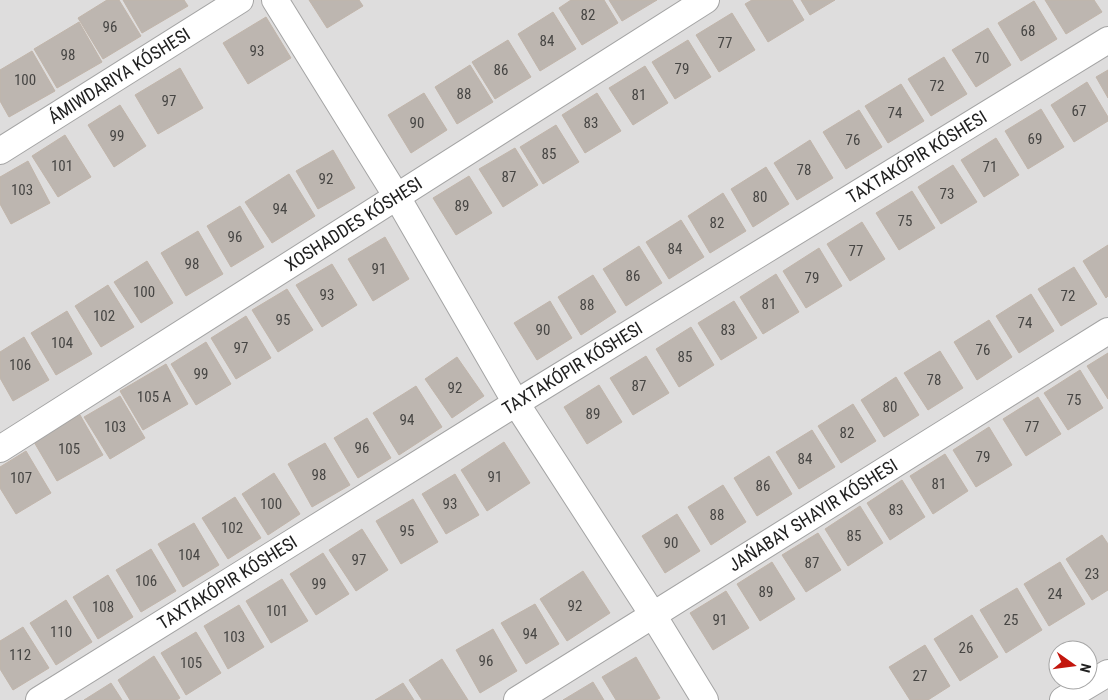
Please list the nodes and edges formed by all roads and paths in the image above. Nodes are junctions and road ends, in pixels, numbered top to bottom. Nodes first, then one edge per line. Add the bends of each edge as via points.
1 (240, 0) edge
2 (274, 0) edge
3 (706, 0) edge
4 (1108, 40) edge
5 (0, 151) edge
6 (397, 197) junction
7 (1108, 331) edge
8 (516, 403) junction
9 (0, 449) edge
10 (654, 615) junction
11 (1108, 673) edge
12 (39, 700) edge
13 (517, 700) edge
14 (705, 700) edge
15 (1063, 700) edge

1 - 5 street
2 - 6 street
3 - 6 street, XOSHADDES KÓSHESI
4 - 8 street, TAXTAKÓPIR KÓSHESI
6 - 8 street
6 - 9 street, XOSHADDES KÓSHESI
7 - 10 street
8 - 10 street
8 - 12 street, TAXTAKÓPIR KÓSHESI
10 - 13 street
10 - 14 street
11 - 15 street

